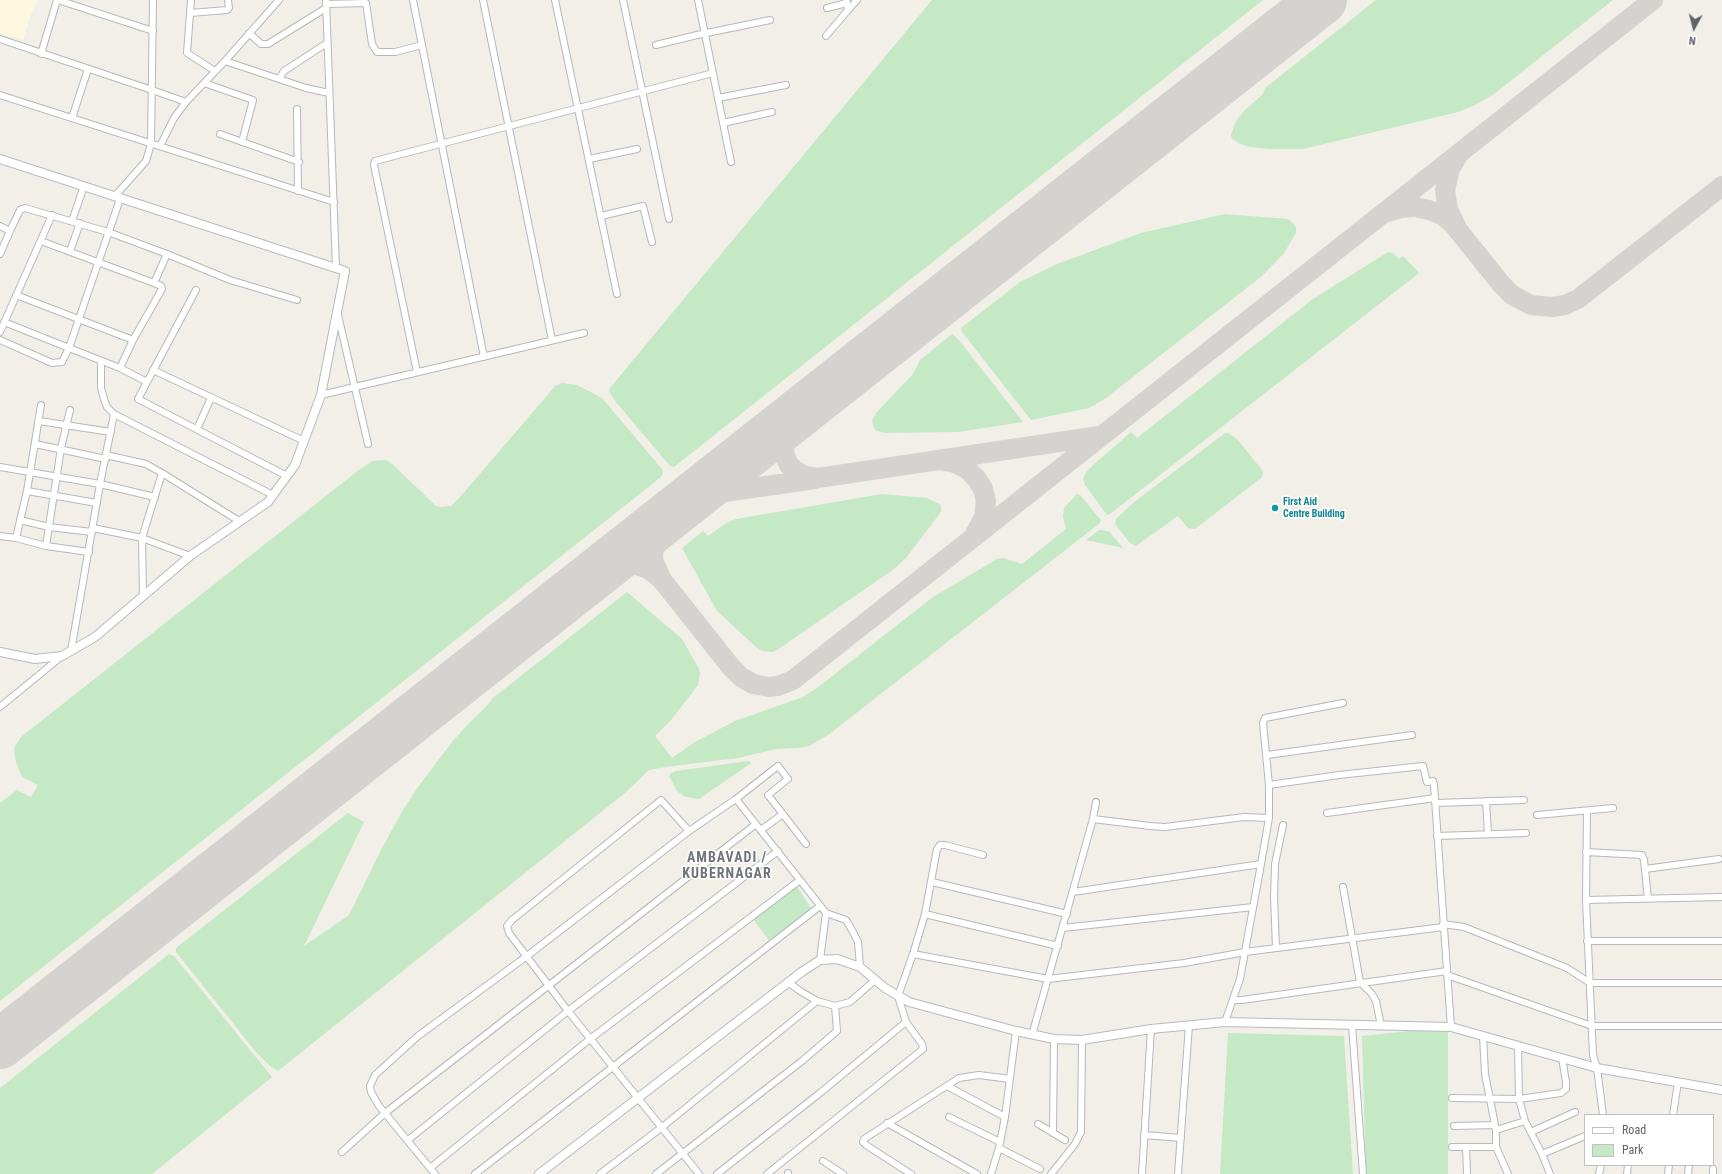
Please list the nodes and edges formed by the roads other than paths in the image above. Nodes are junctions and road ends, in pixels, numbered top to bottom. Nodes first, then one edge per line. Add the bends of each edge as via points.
1 (58, 0) edge
2 (154, 0) edge
3 (191, 0) edge
4 (228, 0) edge
5 (279, 0) edge
6 (413, 0) edge
7 (483, 0) edge
8 (555, 0) edge
9 (623, 0) edge
10 (698, 0) edge
11 (857, 0) edge
12 (366, 2) edge
13 (846, 2) edge
14 (326, 4) edge
15 (828, 8) dead end
16 (848, 10) junction
17 (190, 13) junction
18 (770, 20) dead end
19 (153, 31) junction
20 (250, 33) junction
21 (705, 34) junction
22 (826, 36) dead end
23 (0, 39) edge
24 (327, 42) junction
25 (422, 45) junction
26 (656, 45) dead end
27 (41, 54) junction
28 (225, 61) junction
29 (88, 69) junction
30 (215, 71) junction
31 (713, 73) junction
32 (279, 79) junction
33 (204, 83) junction
34 (786, 85) dead end
35 (152, 90) junction
36 (643, 91) junction
37 (329, 93) junction
38 (0, 95) edge
39 (718, 98) junction
40 (186, 102) junction
41 (579, 108) junction
42 (297, 109) dead end
43 (772, 112) dead end
44 (72, 118) junction
45 (724, 123) junction
46 (509, 126) junction
47 (220, 134) dead end
48 (242, 142) junction
49 (152, 144) junction
50 (442, 144) junction
51 (160, 146) junction
52 (637, 149) dead end
53 (0, 159) edge
54 (589, 159) junction
55 (298, 162) junction
56 (731, 162) dead end
57 (84, 186) junction
58 (298, 190) junction
59 (117, 198) junction
60 (334, 202) junction
61 (52, 215) junction
62 (601, 216) junction
63 (668, 219) dead end
64 (72, 221) junction
65 (80, 223) junction
66 (0, 226) edge
67 (10, 231) junction
68 (108, 232) junction
69 (41, 241) junction
70 (652, 242) dead end
71 (70, 251) junction
72 (0, 254) edge
73 (166, 254) junction
74 (98, 262) junction
75 (336, 268) junction
76 (154, 283) junction
77 (196, 290) dead end
78 (617, 294) dead end
79 (16, 295) junction
80 (297, 300) dead end
81 (337, 313) junction
82 (79, 319) junction
83 (4, 322) junction
84 (0, 332) edge
85 (584, 333) dead end
86 (0, 340) edge
87 (133, 340) junction
88 (552, 340) junction
89 (69, 348) junction
90 (484, 357) junction
91 (101, 361) junction
92 (120, 368) junction
93 (153, 370) junction
94 (417, 372) junction
95 (147, 382) junction
96 (355, 387) junction
97 (321, 395) junction
98 (211, 398) junction
99 (41, 405) dead end
100 (70, 410) dead end
101 (114, 414) junction
102 (40, 421) junction
103 (67, 425) junction
104 (197, 429) junction
105 (110, 432) junction
106 (304, 441) junction
107 (35, 444) junction
108 (368, 444) dead end
109 (61, 448) junction
110 (106, 457) junction
111 (0, 467) edge
112 (30, 472) junction
113 (162, 473) junction
114 (58, 476) junction
115 (287, 476) junction
116 (100, 484) junction
117 (27, 491) junction
118 (273, 495) junction
119 (55, 496) junction
120 (155, 497) junction
121 (97, 503) junction
122 (20, 520) junction
123 (239, 521) junction
124 (49, 527) junction
125 (93, 530) junction
126 (0, 536) edge
127 (16, 538) junction
128 (142, 538) junction
129 (46, 546) junction
130 (89, 552) junction
131 (190, 556) junction
132 (143, 595) junction
133 (71, 651) junction
134 (0, 652) edge
135 (62, 656) junction
136 (1343, 703) dead end
137 (0, 707) edge
138 (1412, 735) dead end
139 (1267, 755) junction
140 (1269, 785) junction
141 (736, 799) junction
142 (1524, 800) dead end
143 (1436, 801) junction
144 (1486, 801) junction
145 (1096, 802) dead end
146 (1613, 808) dead end
147 (1587, 811) junction
148 (1327, 812) dead end
149 (783, 814) junction
150 (1537, 815) dead end
151 (1270, 818) junction
152 (1093, 819) junction
153 (756, 824) junction
154 (1283, 825) dead end
155 (761, 830) junction
156 (689, 832) junction
157 (1526, 833) dead end
158 (1488, 834) junction
159 (1438, 836) junction
160 (806, 844) dead end
161 (778, 851) junction
162 (1586, 852) junction
163 (983, 856) dead end
164 (1719, 859) dead end
165 (1261, 864) junction
166 (1645, 869) junction
167 (800, 880) junction
168 (932, 882) junction
169 (1343, 888) dead end
170 (1073, 892) junction
171 (1722, 897) edge
172 (1648, 899) junction
173 (1586, 900) junction
174 (820, 906) junction
175 (1253, 907) junction
176 (826, 912) junction
177 (925, 914) junction
178 (1067, 914) junction
179 (1443, 926) junction
180 (1063, 928) junction
181 (1352, 938) junction
182 (1587, 941) junction
183 (1722, 941) edge
184 (1058, 946) junction
185 (1276, 948) junction
186 (1245, 952) junction
187 (913, 954) junction
188 (527, 956) junction
189 (820, 960) junction
190 (860, 967) junction
191 (1447, 973) junction
192 (1048, 979) junction
193 (875, 980) junction
194 (788, 982) junction
195 (1360, 982) junction
196 (1590, 983) junction
197 (1722, 983) edge
198 (549, 986) junction
199 (898, 996) junction
200 (1233, 1000) junction
201 (817, 1001) junction
202 (835, 1006) junction
203 (568, 1011) junction
204 (906, 1022) junction
205 (1225, 1022) junction
206 (1190, 1025) junction
207 (1352, 1025) junction
208 (1381, 1026) junction
209 (1592, 1026) junction
210 (1722, 1026) edge
211 (1451, 1027) junction
212 (1151, 1029) junction
213 (1016, 1031) junction
214 (1032, 1035) junction
215 (1483, 1036) junction
216 (590, 1039) junction
217 (1054, 1040) junction
218 (1082, 1040) junction
219 (1518, 1046) junction
220 (1562, 1058) junction
221 (613, 1067) junction
222 (1597, 1068) junction
223 (1010, 1079) junction
224 (1678, 1082) junction
225 (946, 1086) junction
226 (1722, 1090) edge
227 (1452, 1098) dead end
228 (1488, 1098) junction
229 (1519, 1098) junction
230 (637, 1099) junction
231 (1575, 1112) dead end
232 (385, 1114) junction
233 (1603, 1114) edge
234 (1673, 1114) edge
235 (1005, 1116) junction
236 (949, 1117) dead end
237 (1525, 1121) junction
238 (887, 1123) junction
239 (1038, 1124) dead end
240 (1454, 1126) dead end
241 (661, 1128) junction
242 (1495, 1128) junction
243 (1531, 1132) junction
244 (1053, 1133) junction
245 (1144, 1135) junction
246 (1584, 1136) edge
247 (1181, 1138) junction
248 (408, 1140) junction
249 (1065, 1140) dead end
250 (1000, 1145) junction
251 (1452, 1147) dead end
252 (1466, 1147) junction
253 (1496, 1147) junction
254 (342, 1152) dead end
255 (682, 1154) junction
256 (1542, 1154) junction
257 (823, 1161) dead end
258 (430, 1168) junction
259 (1040, 1169) dead end
260 (436, 1174) edge
261 (475, 1174) edge
262 (539, 1174) edge
263 (600, 1174) edge
264 (656, 1174) edge
265 (699, 1174) edge
266 (717, 1174) edge
267 (767, 1174) edge
268 (843, 1174) edge
269 (911, 1174) edge
270 (977, 1174) edge
271 (991, 1174) edge
272 (1051, 1174) edge
273 (1142, 1174) edge
274 (1178, 1174) edge
275 (1363, 1174) edge
276 (1467, 1174) edge
277 (1508, 1174) edge
278 (1550, 1174) edge

1 - 19 street
1 - 27 street
2 - 19 street
3 - 17 street
4 - 17 street via 227,10
5 - 20 street
6 - 25 street
7 - 46 street
8 - 41 street
9 - 36 street
10 - 21 street
11 - 16 street
12 - 14 street
12 - 25 street via 372,44 377,52 395,52
13 - 15 street
13 - 16 street
14 - 20 street via 268,44 261,44
14 - 24 street
16 - 22 street
17 - 30 street via 187,53
18 - 21 street
19 - 35 street
20 - 28 street
21 - 26 street
21 - 31 street
23 - 27 street
24 - 32 street via 284,71
24 - 37 street
25 - 50 street
27 - 29 street
28 - 30 street
28 - 32 street
29 - 35 street
29 - 44 street
30 - 33 street
31 - 36 street
31 - 39 street
32 - 37 street
33 - 40 street
33 - 48 street via 253,100
34 - 39 street
35 - 40 street
35 - 49 street
36 - 41 street
36 - 63 street
37 - 60 street
38 - 44 street
39 - 45 street
40 - 51 street via 174,118
41 - 46 street
41 - 54 street
42 - 55 street
43 - 45 street
44 - 49 street
45 - 56 street
46 - 50 street
46 - 88 street
47 - 48 street
48 - 55 street
49 - 51 street
49 - 59 street via 146,162
50 - 90 street
50 - 94 street via 374,162
51 - 58 street
52 - 54 street
53 - 57 street
54 - 62 street
55 - 58 street
57 - 59 street
57 - 64 street
58 - 60 street
59 - 68 street
59 - 75 street
60 - 75 street
61 - 64 street
61 - 67 street via 23,208
61 - 69 street
62 - 70 street via 643,206
62 - 78 street
64 - 65 street
65 - 68 street
65 - 71 street
66 - 67 street
67 - 72 street
68 - 73 street
68 - 74 street
69 - 71 street
69 - 79 street
71 - 74 street
73 - 76 street
73 - 80 street via 230,280
74 - 76 street
74 - 82 street
75 - 81 street via 345,271
76 - 87 street via 162,289
77 - 93 street
79 - 82 street
79 - 83 street
81 - 96 street
81 - 97 street
82 - 87 street
82 - 89 street
83 - 84 street
83 - 89 street
85 - 88 street
86 - 89 street via 52,363 62,362
87 - 92 street
88 - 90 street
89 - 91 street
90 - 94 street
91 - 92 street
91 - 101 street via 101,388 107,407
92 - 95 street
93 - 95 street
93 - 98 street
94 - 96 street
95 - 104 street via 138,399
96 - 97 street
96 - 108 street
97 - 106 street
98 - 104 street
98 - 106 street
99 - 102 street
100 - 103 street
101 - 105 street
101 - 118 street
102 - 103 street
102 - 107 street
103 - 105 street
103 - 109 street
104 - 115 street
105 - 110 street
106 - 115 street via 295,465
107 - 109 street
107 - 112 street
109 - 110 street
109 - 114 street
110 - 113 street via 146,464
110 - 116 street
111 - 112 street
112 - 114 street
112 - 117 street
113 - 120 street
113 - 123 street
114 - 116 street
114 - 119 street
115 - 118 street
116 - 120 street
116 - 121 street
117 - 119 street
117 - 122 street
118 - 123 street via 268,502
119 - 121 street
119 - 124 street
120 - 128 street
121 - 125 street
122 - 124 street
122 - 127 street
123 - 131 street
124 - 125 street
124 - 129 street
125 - 128 street
125 - 130 street
126 - 127 street
127 - 129 street
128 - 131 street
128 - 132 street
129 - 130 street
130 - 133 street
131 - 132 street
132 - 133 street via 95,637
133 - 135 street
134 - 135 street via 35,659
135 - 137 street
136 - 139 street via 1265,718 1263,723
138 - 139 street
139 - 140 street
140 - 143 street via 1423,766 1427,782 1433,781
140 - 151 street
141 - 149 street via 778,766 788,779 768,795
141 - 153 street
141 - 156 street
142 - 144 street
143 - 144 street
143 - 148 street
143 - 159 street
144 - 158 street
145 - 152 street
146 - 147 street
147 - 150 street
147 - 162 street
149 - 155 street
149 - 160 street
151 - 152 street via 1244,817 1165,827
151 - 165 street
152 - 170 street
153 - 155 street
153 - 198 street
154 - 185 street via 1275,864
155 - 161 street
156 - 188 street
156 - 188 street via 661,800 512,920 507,926 509,933
157 - 158 street
158 - 159 street
159 - 179 street
161 - 167 street
161 - 203 street
162 - 166 street via 1638,853 1642,855
162 - 173 street
163 - 168 street via 940,845 937,849
164 - 166 street
165 - 170 street
165 - 175 street
166 - 172 street
167 - 174 street
167 - 216 street
168 - 177 street
168 - 178 street
169 - 181 street
170 - 178 street
171 - 172 street
172 - 173 street
173 - 182 street
174 - 176 street
174 - 221 street
175 - 180 street
175 - 186 street
176 - 189 street
176 - 190 street via 846,920 858,942
177 - 184 street
177 - 187 street
178 - 180 street
179 - 181 street
179 - 191 street
179 - 196 street via 1464,927 1560,965
180 - 184 street
181 - 185 street
181 - 195 street
182 - 183 street
182 - 196 street
184 - 192 street
185 - 186 street
186 - 192 street via 1184,963
186 - 200 street
187 - 192 street
187 - 199 street
188 - 198 street
188 - 232 street via 418,1036 374,1075 370,1086 371,1092
189 - 190 street via 837,959
189 - 194 street
190 - 193 street
191 - 195 street
191 - 209 street
191 - 211 street
192 - 214 street
193 - 199 street
193 - 202 street via 850,1002
194 - 201 street
194 - 230 street
195 - 200 street
195 - 208 street via 1374,998
196 - 197 street
196 - 209 street
198 - 203 street
198 - 232 street
199 - 204 street
199 - 213 street via 909,1002
200 - 205 street
201 - 202 street
201 - 241 street
202 - 255 street via 837,1031
203 - 216 street
203 - 248 street
204 - 266 street
204 - 267 street via 922,1044 922,1051
205 - 206 street
205 - 207 street
206 - 212 street
206 - 247 street
207 - 208 street
207 - 275 street
208 - 211 street
209 - 210 street
209 - 222 street via 1593,1055
211 - 215 street
212 - 218 street
212 - 245 street
213 - 214 street
213 - 223 street
214 - 217 street
215 - 219 street
215 - 228 street
216 - 221 street
216 - 258 street
217 - 218 street
217 - 244 street
218 - 272 street via 1081,1132 1075,1144
219 - 220 street
219 - 229 street
220 - 222 street
220 - 229 street via 1566,1089 1561,1093
221 - 230 street
221 - 261 street
222 - 224 street
222 - 233 street
223 - 225 street via 968,1076
223 - 235 street
224 - 226 street
224 - 234 street
225 - 235 street
225 - 238 street
227 - 228 street
228 - 229 street
228 - 242 street
229 - 237 street
230 - 241 street
230 - 262 street
231 - 243 street
232 - 248 street
232 - 254 street
235 - 250 street
236 - 250 street
237 - 242 street
237 - 243 street
238 - 269 street via 866,1136 863,1142
238 - 270 street
239 - 244 street
240 - 242 street
241 - 255 street
241 - 263 street
242 - 253 street
243 - 256 street
244 - 249 street
245 - 247 street
245 - 273 street
246 - 256 street
247 - 274 street
248 - 258 street
250 - 259 street
250 - 271 street
251 - 252 street
252 - 253 street
252 - 276 street
253 - 277 street
255 - 264 street
255 - 265 street
256 - 278 street
257 - 268 street
258 - 260 street

